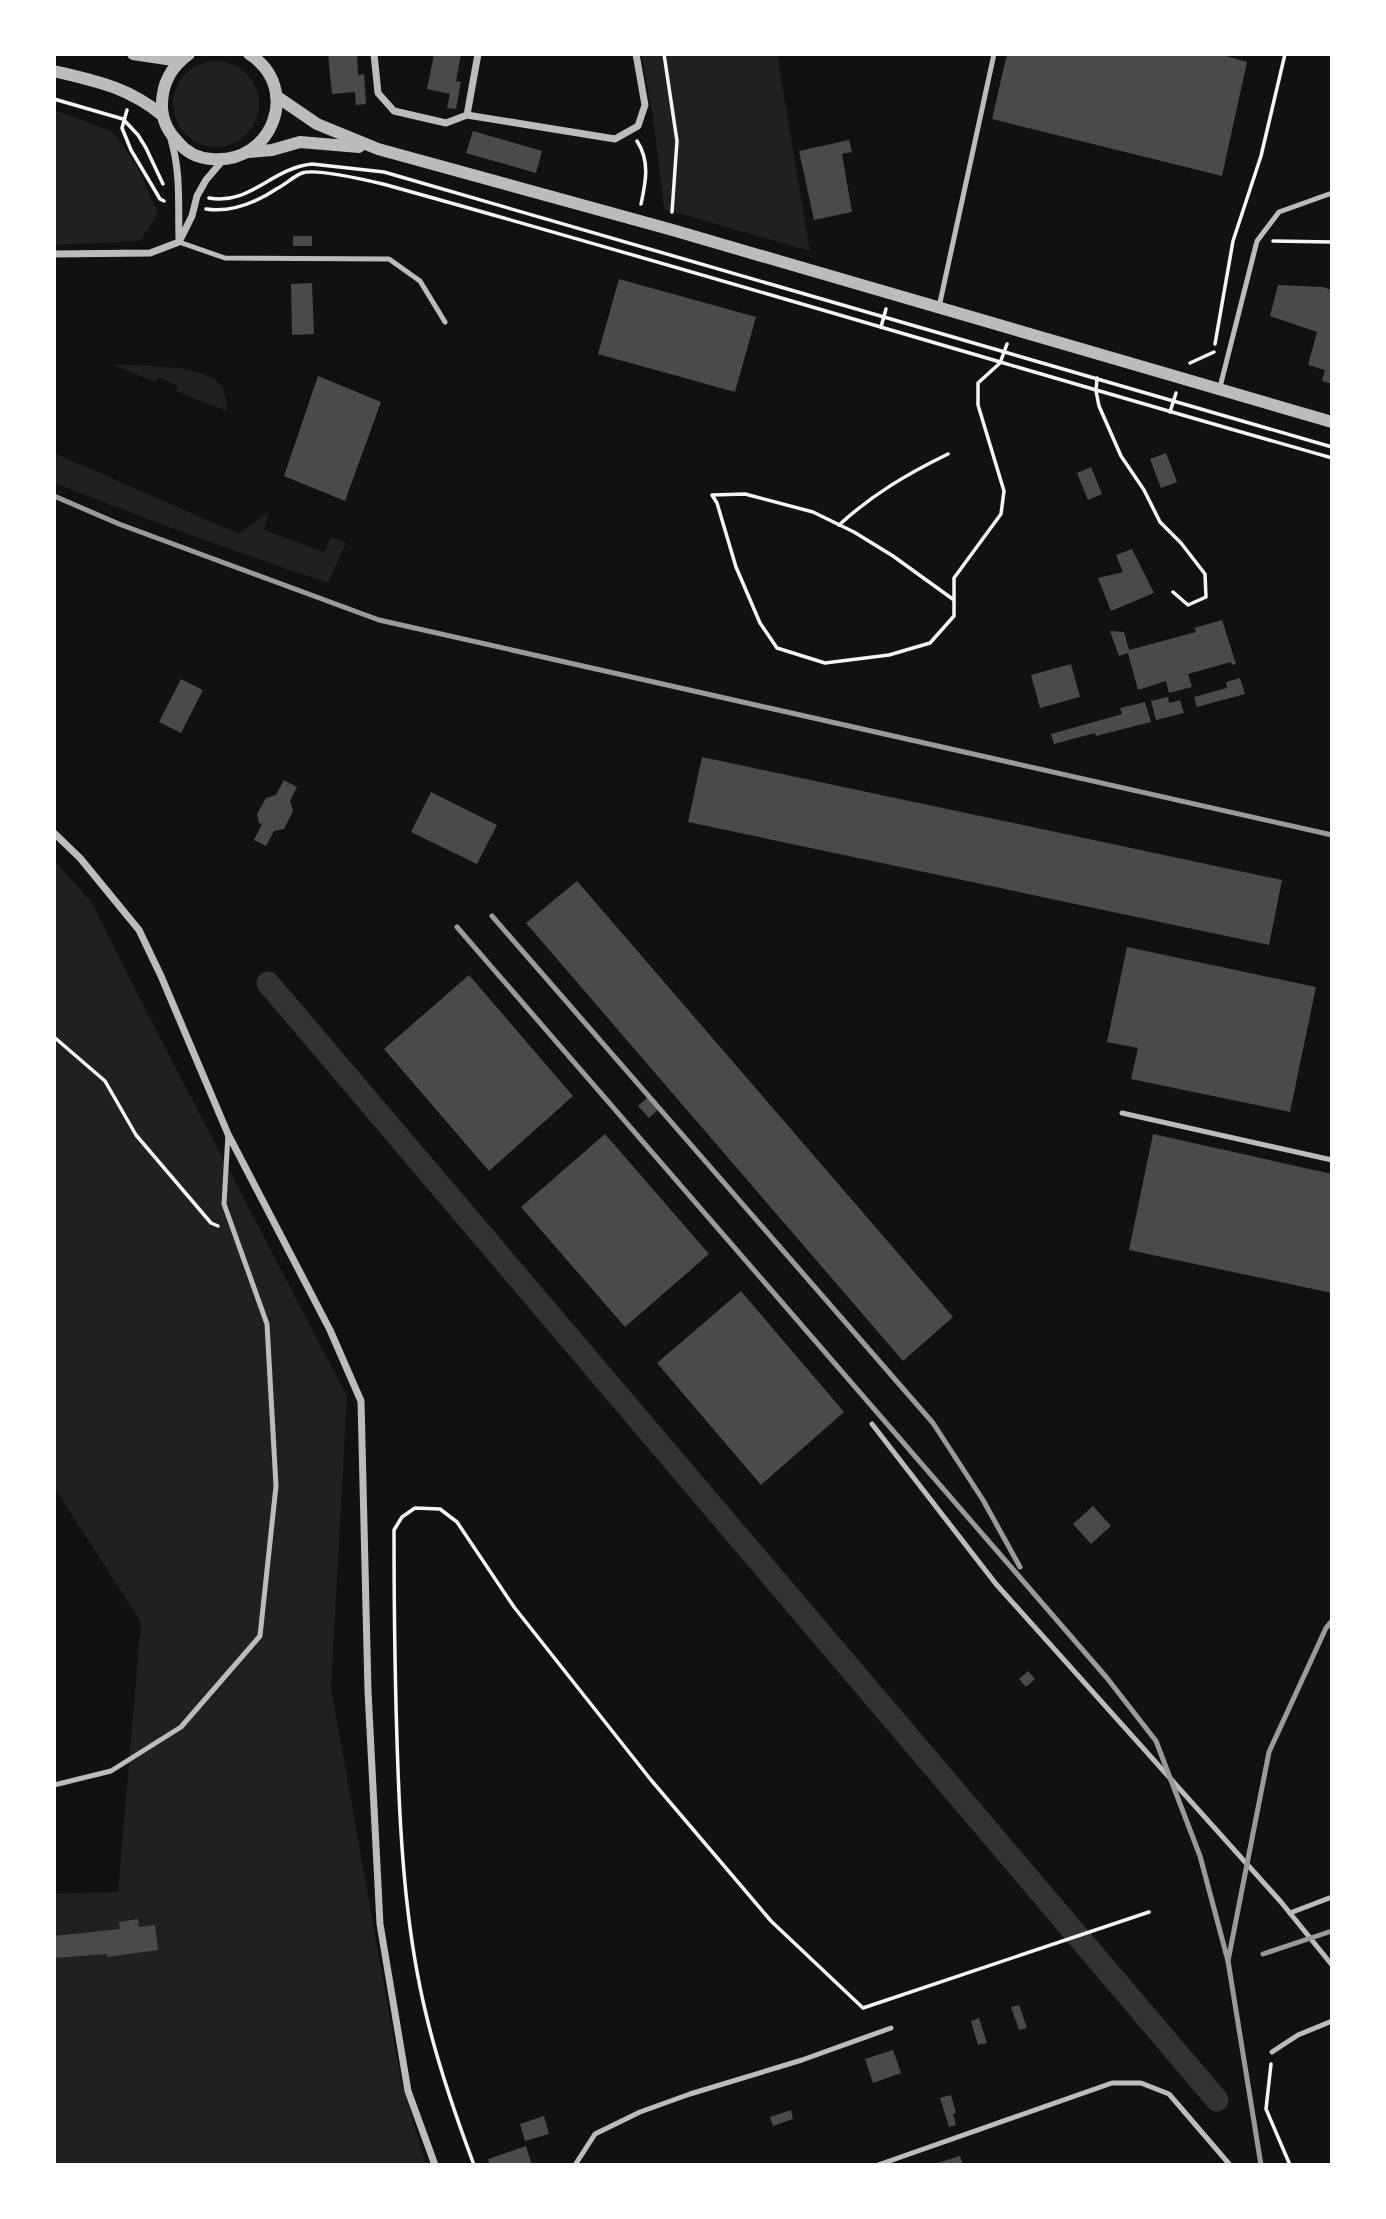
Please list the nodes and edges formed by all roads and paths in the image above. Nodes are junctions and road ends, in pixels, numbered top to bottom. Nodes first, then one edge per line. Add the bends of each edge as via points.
1 (133, 54) edge
2 (374, 54) edge
3 (478, 54) edge
4 (636, 54) edge
5 (664, 54) edge
6 (994, 54) edge
7 (1285, 54) edge
8 (254, 56) edge
9 (184, 57) edge
10 (54, 71) edge
11 (133, 95) junction
12 (276, 96) junction
13 (54, 99) edge
14 (162, 115) junction
15 (467, 115) junction
16 (123, 119) junction
17 (630, 130) junction
18 (170, 134) junction
19 (378, 149) junction
20 (249, 152) junction
21 (223, 160) junction
22 (246, 193) dead end
23 (1332, 194) edge
24 (178, 205) junction
25 (193, 206) junction
26 (640, 206) dead end
27 (672, 216) dead end
28 (1233, 241) junction
29 (1257, 241) junction
30 (179, 242) junction
31 (1332, 242) edge
32 (54, 254) edge
33 (939, 307) junction
34 (445, 322) dead end
35 (1011, 328) junction
36 (1004, 353) junction
37 (1101, 355) junction
38 (1000, 363) junction
39 (1097, 379) junction
40 (1180, 379) junction
41 (1219, 390) junction
42 (1096, 391) junction
43 (1332, 422) edge
44 (1332, 447) edge
45 (948, 454) dead end
46 (1332, 458) edge
47 (839, 525) junction
48 (1173, 592) dead end
49 (954, 600) junction
50 (54, 833) edge
51 (54, 1037) edge
52 (1122, 1113) dead end
53 (228, 1134) junction
54 (1332, 1160) edge
55 (235, 1234) junction
56 (872, 1424) dead end
57 (54, 1785) edge
58 (1332, 1897) edge
59 (1149, 1912) dead end
60 (1290, 1913) junction
61 (1332, 1965) edge
62 (1332, 2021) edge
63 (891, 2028) dead end
64 (1272, 2052) joint
65 (892, 2162) edge
66 (435, 2165) edge
67 (474, 2165) edge
68 (575, 2165) edge
69 (878, 2165) edge
70 (1230, 2165) edge
71 (1290, 2165) edge

1 - 9 street
2 - 15 street via 378,93 394,111 446,123
3 - 15 street
4 - 17 street via 645,105 638,126
5 - 27 path via 677,141
6 - 33 lane
7 - 28 path via 1261,156
8 - 12 street via 269,75
9 - 14 street via 167,76
10 - 11 street via 106,83
11 - 14 street
11 - 16 path
12 - 19 street via 317,124
12 - 20 street via 275,117 265,137
13 - 16 path
14 - 18 street
15 - 17 street via 615,138
16 - 24 path via 121,128 131,150 160,199
17 - 26 path via 642,148 648,172
18 - 21 street via 184,149 203,159
18 - 24 street via 178,163
19 - 20 street via 300,142
19 - 33 street
20 - 21 street
21 - 25 street
22 - 36 path via 300,165 384,172
23 - 29 lane via 1279,212
24 - 30 street
25 - 30 street
25 - 38 path via 218,211 245,206 303,172 343,176 568,236
28 - 29 path
28 - 40 path via 1214,354 1183,366
29 - 31 path
29 - 41 lane
30 - 32 street via 150,253
30 - 34 lane via 225,258 389,259 420,281
33 - 35 street
35 - 36 path
35 - 37 street
36 - 38 path
36 - 39 path
37 - 39 path
37 - 40 street
38 - 42 path
38 - 49 path via 978,383 978,405 1004,491 1001,514 954,578
39 - 42 path
39 - 44 path
40 - 41 street
41 - 43 street
42 - 46 path
42 - 48 path via 1121,456 1160,522 1205,574 1206,597 1188,606
45 - 47 path via 867,500
47 - 49 path via 893,556
47 - 49 path via 813,512 745,494 712,495 736,567 760,623 777,648 825,663 889,655 930,643 954,616
50 - 53 street via 139,930
51 - 55 path via 105,1081 136,1135 211,1223
52 - 54 lane
53 - 55 lane via 224,1204
53 - 66 street via 330,1330 361,1401 368,1691 380,1924 408,2091
55 - 57 lane via 268,1337 276,1486 260,1636 181,1727 111,1771
56 - 60 lane via 996,1584
58 - 60 lane
59 - 67 path via 863,2008 771,1921 650,1780 514,1606 457,1522 440,1509 415,1508 394,1530 400,1828 408,1914 427,2017
60 - 61 lane
62 - 64 lane
63 - 68 lane via 640,2112 595,2134
64 - 71 path via 1266,2109
65 - 69 lane
65 - 70 lane via 1112,2082 1141,2083 1169,2094

